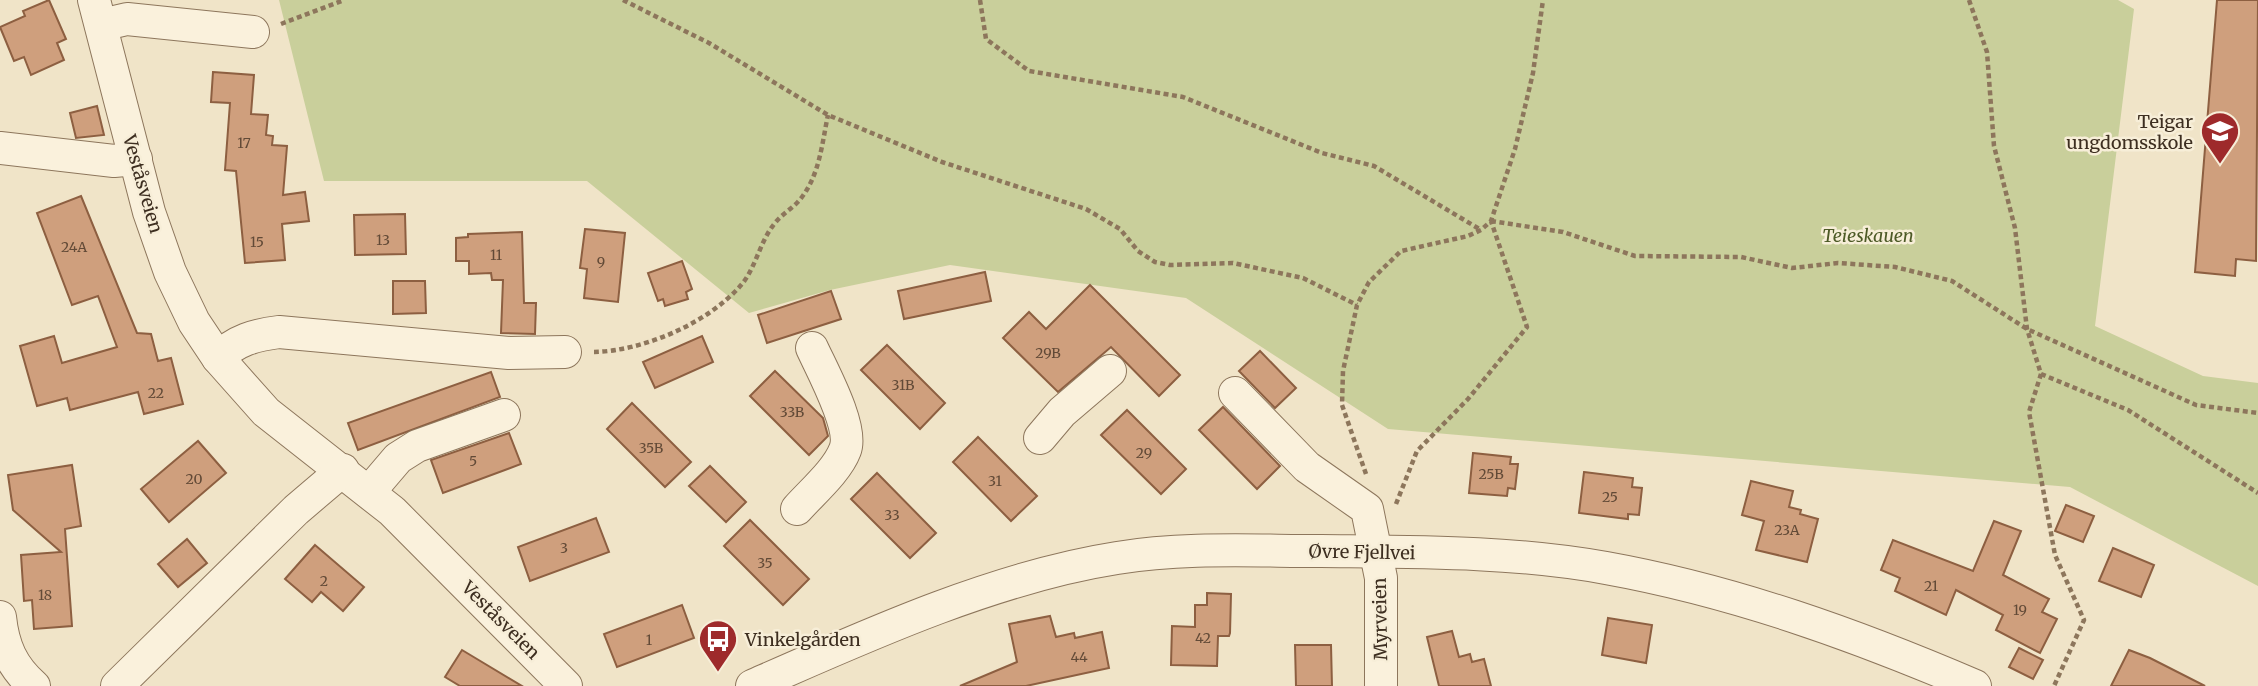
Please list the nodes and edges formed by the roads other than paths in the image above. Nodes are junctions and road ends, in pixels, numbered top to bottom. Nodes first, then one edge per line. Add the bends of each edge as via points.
1 (97, 13) edge
2 (253, 32) road end
3 (0, 148) edge
4 (136, 159) junction
5 (812, 348) dead end
6 (565, 352) road end
7 (218, 358) junction
8 (1110, 370) dead end
9 (1235, 393) dead end
10 (504, 415) dead end
11 (1040, 438) dead end
12 (343, 470) junction
13 (369, 492) junction
14 (797, 509) dead end
15 (1378, 551) junction
16 (0, 617) edge
17 (34, 686) edge
18 (117, 686) edge
19 (566, 686) edge
20 (752, 686) edge
21 (1381, 686) edge
22 (1975, 686) edge

1 - 2 street
1 - 4 street, Veståsveien
3 - 4 street via 103,160
4 - 7 street, Veståsveien via 170,272
5 - 14 street via 848,438 836,464
6 - 7 street via 521,353 279,332 253,335
7 - 12 street, Veståsveien via 266,412
8 - 11 street
9 - 15 street, Myrveien via 1307,467 1367,509
10 - 13 street via 417,446 398,458
12 - 13 street, Veståsveien
12 - 18 street via 296,510
13 - 19 street, Veståsveien
15 - 20 street, Øvre Fjellvei via 1214,550 1093,563 1013,583 948,606
15 - 21 street, Myrveien
15 - 22 street, Øvre Fjellvei via 1531,558 1683,583 1845,633
16 - 17 street via 4,646 18,673

